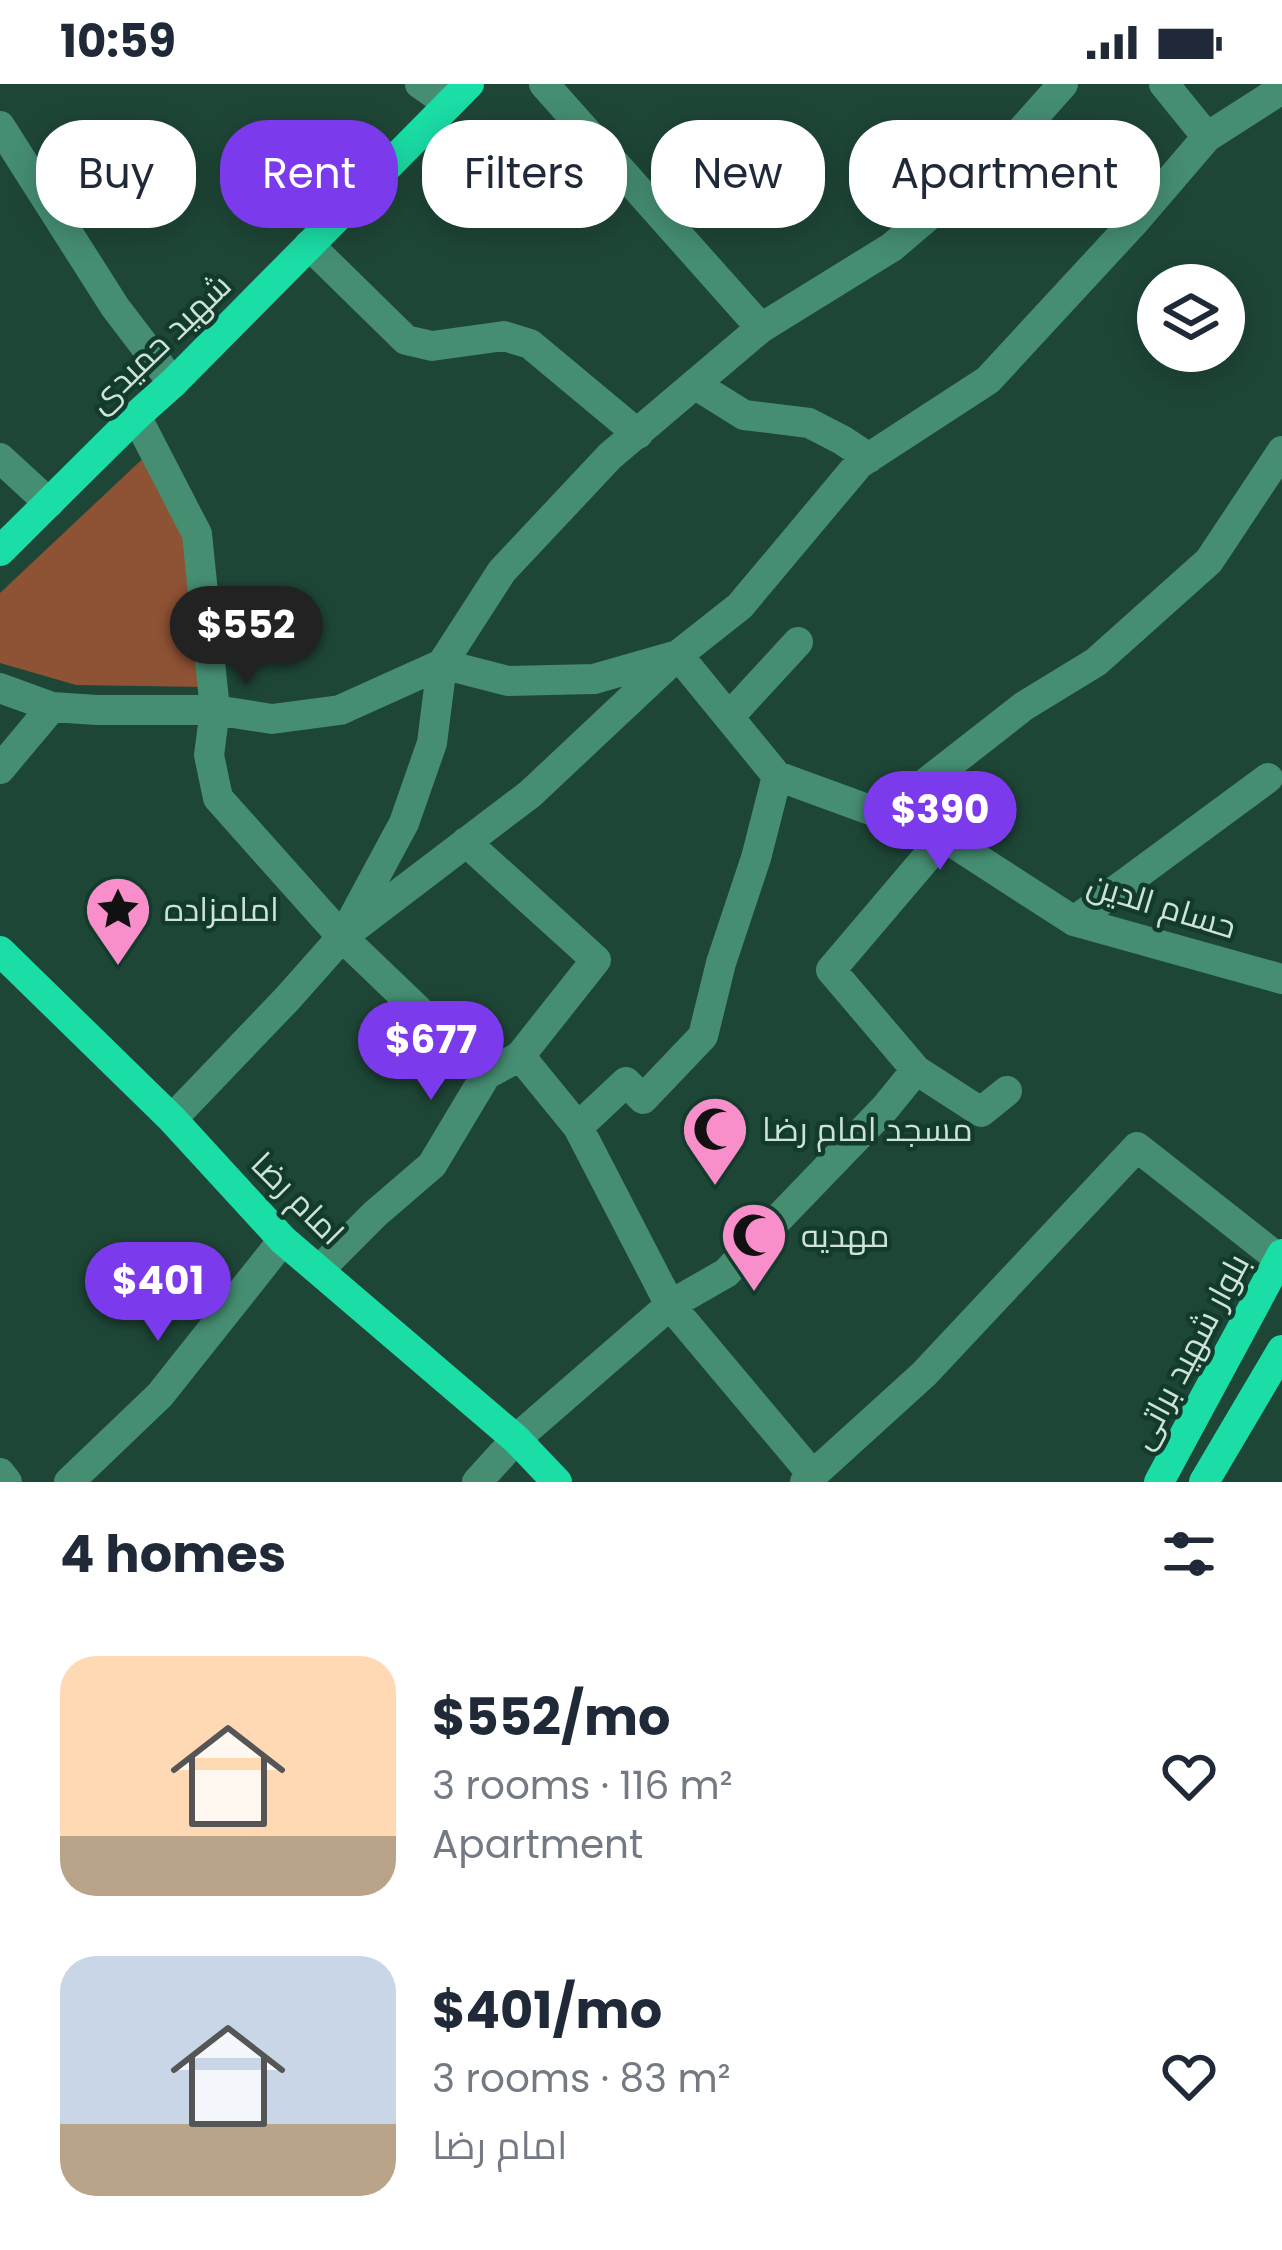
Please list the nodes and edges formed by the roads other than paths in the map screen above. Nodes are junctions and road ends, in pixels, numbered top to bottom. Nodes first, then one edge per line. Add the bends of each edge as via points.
1 (420, 84) edge
2 (544, 84) edge
3 (1063, 84) edge
4 (1164, 84) edge
5 (1282, 89) edge
6 (459, 94) edge
7 (0, 126) edge
8 (1207, 137) junction
9 (309, 245) junction
10 (761, 328) junction
11 (173, 382) junction
12 (696, 385) junction
13 (136, 416) junction
14 (638, 434) junction
15 (1282, 451) edge
16 (0, 458) edge
17 (869, 458) junction
18 (50, 503) junction
19 (0, 551) edge
20 (798, 642) dead end
21 (678, 655) junction
22 (442, 664) junction
23 (0, 688) edge
24 (52, 707) junction
25 (214, 710) junction
26 (729, 717) junction
27 (0, 769) edge
28 (777, 776) junction
29 (1268, 778) dead end
30 (882, 817) junction
31 (944, 837) junction
32 (466, 842) junction
33 (1074, 921) junction
34 (342, 937) junction
35 (0, 952) edge
36 (1282, 979) edge
37 (520, 1056) junction
38 (916, 1070) junction
39 (486, 1076) junction
40 (1007, 1091) dead end
41 (172, 1119) junction
42 (578, 1126) junction
43 (283, 1240) junction
44 (1280, 1256) edge
45 (319, 1270) junction
46 (670, 1305) junction
47 (1282, 1350) edge
48 (517, 1439) junction
49 (0, 1473) edge
50 (809, 1478) edge
51 (7, 1482) edge
52 (69, 1482) edge
53 (477, 1482) edge
54 (557, 1482) edge
55 (1159, 1482) edge
56 (1204, 1482) edge

1 - 6 street
2 - 10 street
3 - 10 street via 1000,155 892,247
4 - 8 street
5 - 8 street
6 - 9 main road, شهید حمیدی
7 - 11 street via 115,307
8 - 17 street via 988,380
9 - 11 main road, شهید حمیدی
9 - 14 street via 406,340 432,346 504,336 530,344
10 - 12 street
11 - 13 main road, شهید حمیدی
12 - 14 street
12 - 17 street via 744,415 808,423
13 - 18 main road, شهید حمیدی
13 - 25 street via 197,534
14 - 22 street via 502,571
15 - 30 street via 1209,561 1096,662 1024,706
16 - 18 street
17 - 21 street via 740,605
18 - 19 main road, شهید حمیدی
20 - 26 street
21 - 22 street via 594,679 508,682
21 - 26 street, حسام الدین
21 - 32 street via 530,794
22 - 25 street via 340,710 272,719
22 - 34 street via 432,743 404,823
23 - 24 street
24 - 25 street
24 - 27 street
25 - 34 street via 209,755 218,798
26 - 28 street, حسام الدین
28 - 30 street, حسام الدین
28 - 42 street via 703,1036 643,1099 626,1082
29 - 33 street
30 - 31 street, حسام الدین
31 - 33 street, حسام الدین
31 - 38 street via 831,970
32 - 34 street
32 - 37 street via 596,960
33 - 36 street, حسام الدین
34 - 39 street
34 - 41 street
35 - 41 main road, امام رضا
37 - 39 street
37 - 42 street
38 - 40 street via 981,1112
38 - 46 street via 726,1273
39 - 45 street via 432,1165
41 - 43 main road, امام رضا
42 - 46 street
43 - 45 main road, امام رضا
43 - 52 street via 160,1395
44 - 50 street via 1137,1147 924,1374
44 - 55 main road, بلوار شهید براتی
45 - 48 main road, امام رضا
46 - 48 street
46 - 50 street
47 - 56 main road
48 - 53 street
48 - 54 main road, امام رضا
49 - 51 street

